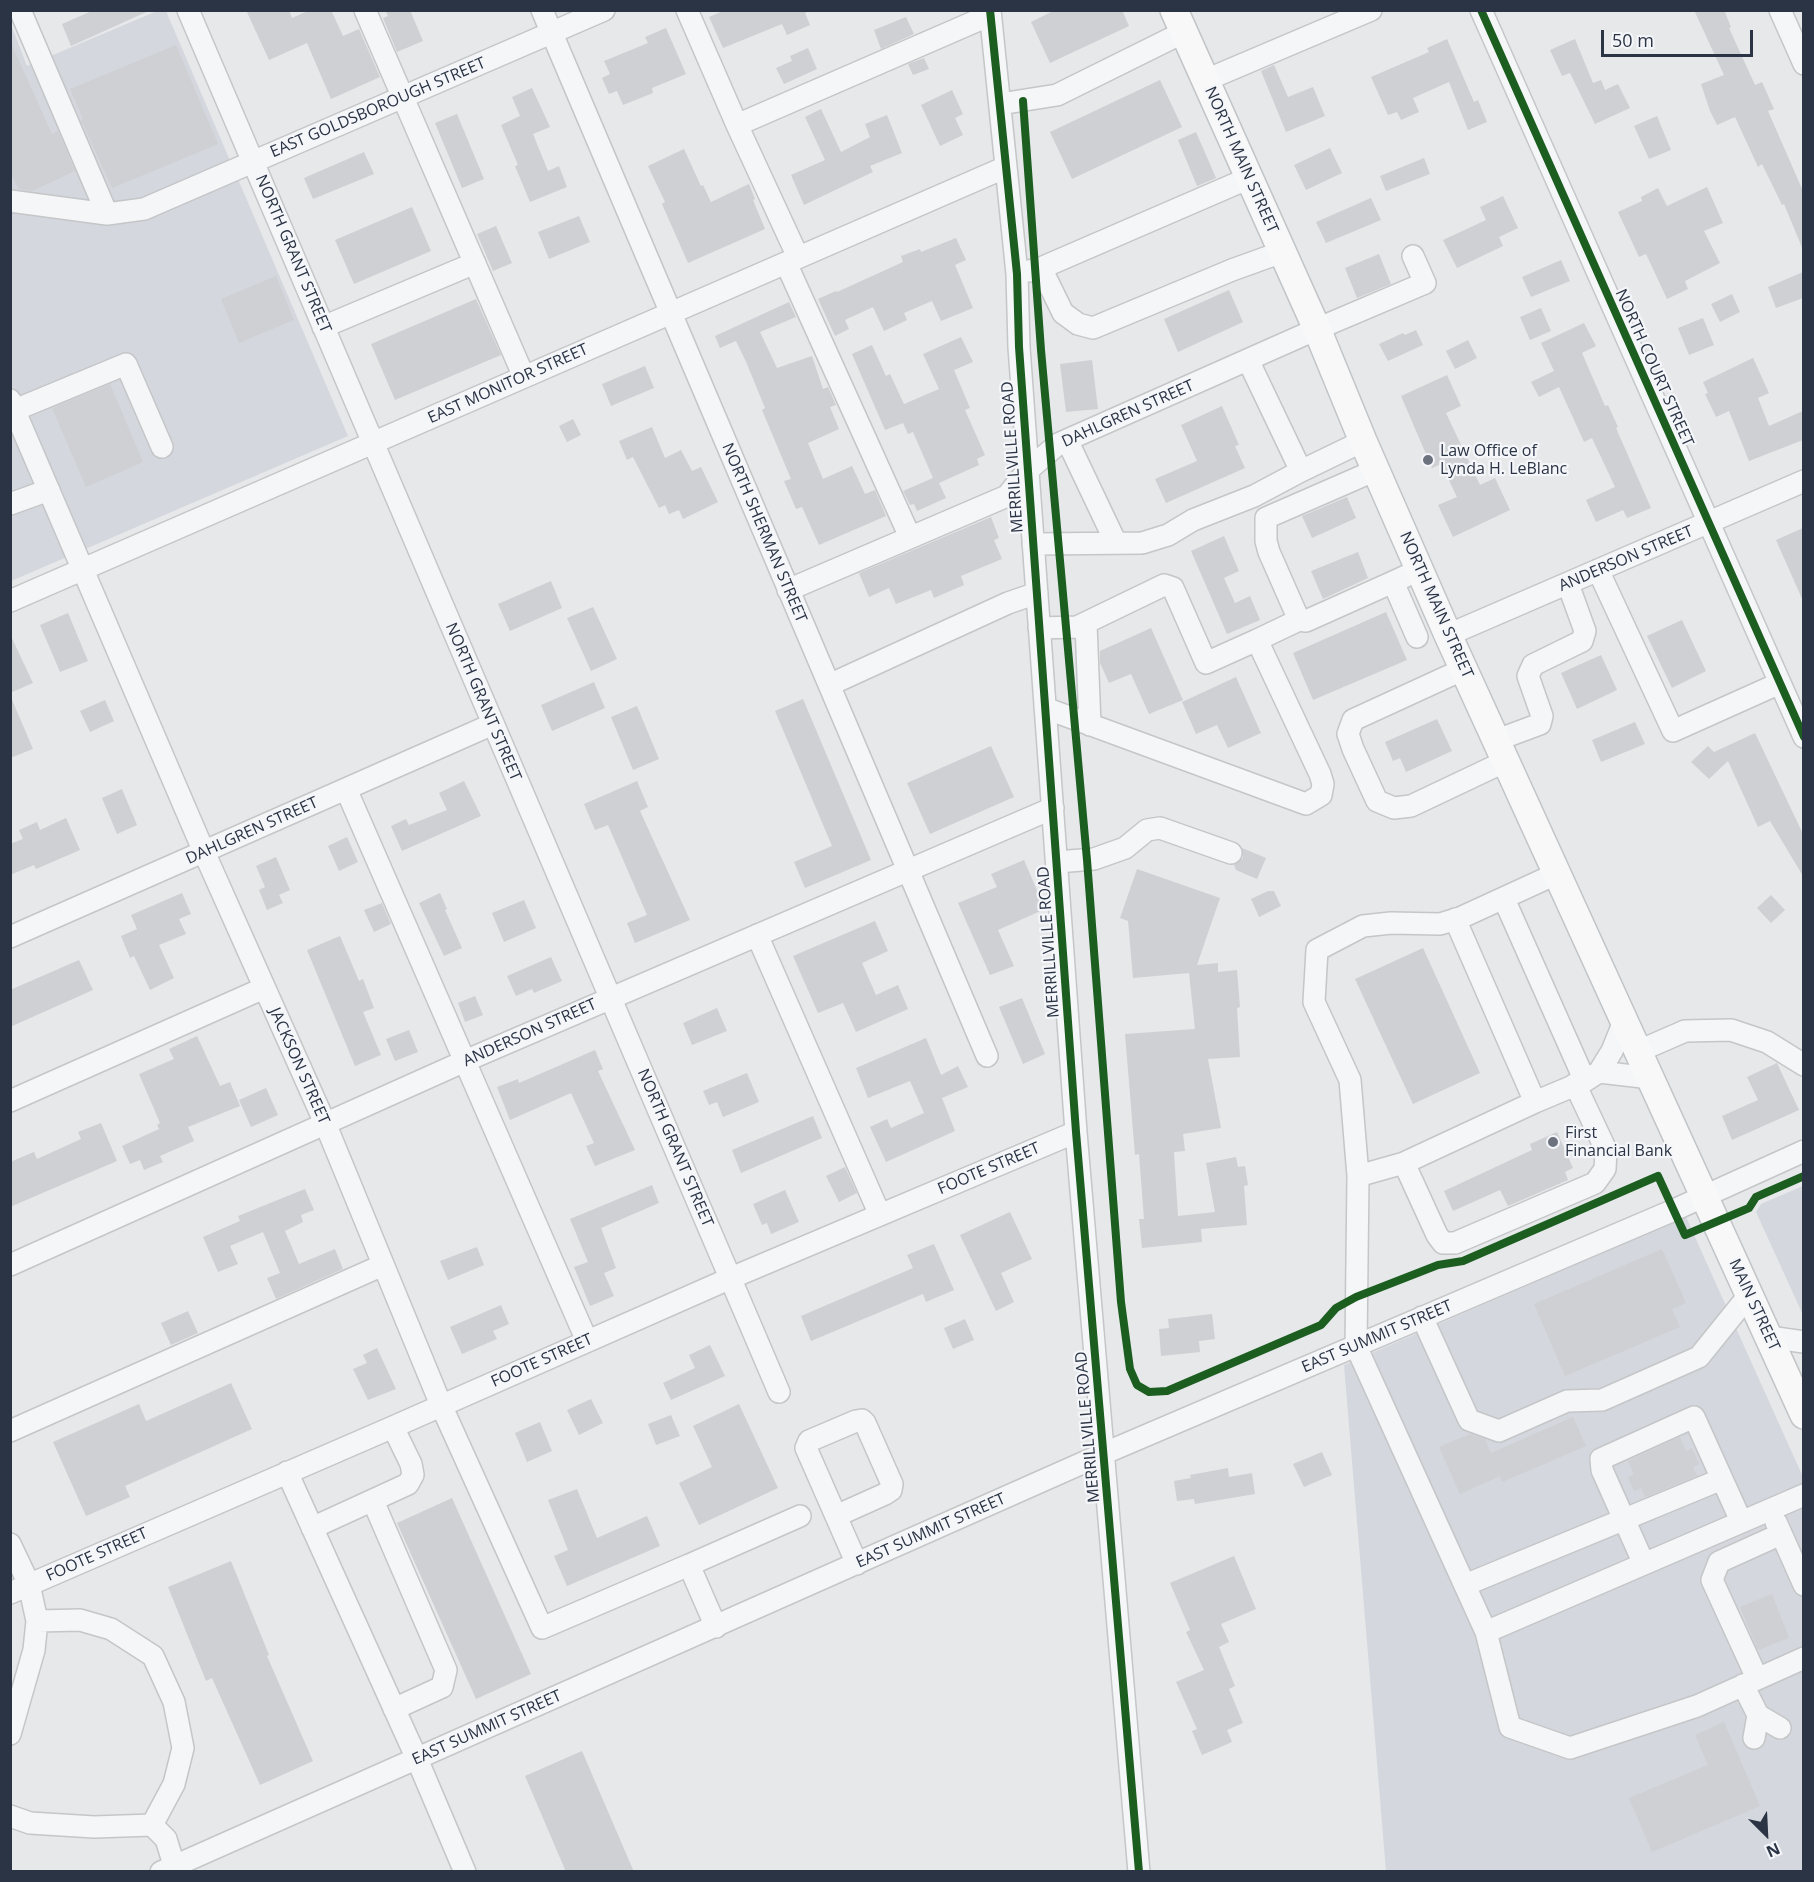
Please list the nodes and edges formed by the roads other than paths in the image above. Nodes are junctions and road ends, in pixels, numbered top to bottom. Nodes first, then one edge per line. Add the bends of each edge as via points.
1 (20, 10) edge
2 (188, 10) edge
3 (365, 10) edge
4 (542, 10) edge
5 (604, 10) edge
6 (687, 10) edge
7 (1371, 10) edge
8 (1481, 10) edge
9 (1780, 10) edge
10 (990, 13) edge
11 (1179, 21) edge
12 (551, 33) junction
13 (1803, 64) edge
14 (1206, 80) junction
15 (403, 97) junction
16 (1000, 104) junction
17 (737, 124) junction
18 (253, 162) junction
19 (1006, 167) junction
20 (1250, 178) junction
21 (10, 201) edge
22 (107, 214) junction
23 (1282, 252) junction
24 (1413, 256) dead end
25 (792, 260) junction
26 (475, 263) junction
27 (1041, 268) junction
28 (1017, 274) junction
29 (671, 314) junction
30 (323, 327) junction
31 (1317, 329) junction
32 (1248, 360) junction
33 (524, 377) junction
34 (12, 408) edge
35 (1067, 440) junction
36 (1363, 441) junction
37 (373, 443) junction
38 (162, 447) dead end
39 (1376, 470) junction
40 (1028, 471) junction
41 (1301, 471) junction
42 (1803, 481) edge
43 (49, 490) junction
44 (10, 504) edge
45 (1708, 524) junction
46 (910, 537) junction
47 (1116, 543) junction
48 (1033, 544) junction
49 (82, 569) junction
50 (1420, 570) junction
51 (1598, 570) junction
52 (1394, 582) junction
53 (1568, 584) junction
54 (788, 590) junction
55 (1036, 593) junction
56 (10, 601) edge
57 (1299, 620) junction
58 (1086, 624) junction
59 (1039, 628) junction
60 (1448, 635) junction
61 (1417, 637) dead end
62 (1257, 640) junction
63 (1464, 669) junction
64 (1780, 684) junction
65 (829, 685) junction
66 (1045, 708) junction
67 (493, 724) junction
68 (1090, 724) junction
69 (1803, 737) edge
70 (1502, 750) junction
71 (346, 789) junction
72 (1053, 808) junction
73 (204, 852) junction
74 (1231, 852) dead end
75 (1057, 862) junction
76 (908, 871) junction
77 (1558, 873) junction
78 (1504, 899) junction
79 (1455, 919) junction
80 (757, 935) junction
81 (10, 937) edge
82 (264, 988) junction
83 (611, 998) junction
84 (1625, 1019) junction
85 (1639, 1051) junction
86 (987, 1056) dead end
87 (465, 1061) junction
88 (1803, 1065) edge
89 (1651, 1078) junction
90 (1586, 1079) junction
91 (10, 1101) edge
92 (1535, 1102) junction
93 (325, 1123) junction
94 (1076, 1132) junction
95 (1803, 1151) edge
96 (1404, 1163) junction
97 (1358, 1176) junction
98 (1705, 1196) junction
99 (880, 1215) junction
100 (10, 1265) edge
101 (383, 1265) junction
102 (731, 1278) junction
103 (1749, 1295) junction
104 (1422, 1317) junction
105 (1769, 1337) junction
106 (587, 1341) junction
107 (1803, 1342) edge
108 (1356, 1346) junction
109 (1797, 1384) edge
110 (779, 1392) dead end
111 (441, 1405) junction
112 (1803, 1415) edge
113 (393, 1427) junction
114 (10, 1431) edge
115 (1105, 1453) junction
116 (287, 1472) junction
117 (1722, 1479) junction
118 (1803, 1495) edge
119 (373, 1501) junction
120 (1770, 1509) junction
121 (800, 1516) dead end
122 (836, 1516) junction
123 (1624, 1519) junction
124 (1741, 1521) junction
125 (312, 1528) junction
126 (1781, 1534) junction
127 (13, 1553) edge
128 (857, 1564) junction
129 (1644, 1564) junction
130 (689, 1565) junction
131 (1465, 1585) junction
132 (1803, 1585) edge
133 (20, 1588) edge
134 (37, 1621) junction
135 (716, 1627) junction
136 (1486, 1632) junction
137 (1803, 1658) edge
138 (1750, 1682) junction
139 (394, 1709) junction
140 (1758, 1715) junction
141 (1780, 1728) dead end
142 (10, 1734) edge
143 (1754, 1738) dead end
144 (417, 1759) junction
145 (10, 1816) edge
146 (152, 1825) junction
147 (167, 1868) edge
148 (465, 1872) edge
149 (1139, 1872) edge

1 - 22 street
2 - 18 street, NORTH GRANT STREET
3 - 15 street
4 - 12 street, NORTH SHERMAN STREET
5 - 12 street, EAST GOLDSBOROUGH STREET
6 - 17 street
7 - 14 street
8 - 45 street, NORTH COURT STREET
9 - 13 street
10 - 16 street, MERRILLVILLE ROAD
10 - 17 street
11 - 14 main road, NORTH MAIN STREET
11 - 16 street via 1057,94
12 - 15 street, EAST GOLDSBOROUGH STREET
12 - 29 street, NORTH SHERMAN STREET
14 - 20 main road, NORTH MAIN STREET
15 - 18 street, EAST GOLDSBOROUGH STREET
15 - 26 street
16 - 19 street, MERRILLVILLE ROAD
17 - 25 street
18 - 22 street, EAST GOLDSBOROUGH STREET via 144,209
18 - 30 street, NORTH GRANT STREET
19 - 25 street, EAST MONITOR STREET
19 - 28 street, MERRILLVILLE ROAD
20 - 23 main road, NORTH MAIN STREET
20 - 27 street
21 - 22 street, EAST GOLDSBOROUGH STREET
23 - 27 street via 1093,328 1078,324 1064,313
23 - 31 main road, NORTH MAIN STREET
24 - 31 street, DAHLGREN STREET via 1425,283
25 - 29 street, EAST MONITOR STREET
25 - 46 street
26 - 30 street
26 - 33 street
27 - 28 street
28 - 40 street, MERRILLVILLE ROAD
29 - 33 street, EAST MONITOR STREET
29 - 54 street, NORTH SHERMAN STREET
30 - 37 street, NORTH GRANT STREET
31 - 32 street, DAHLGREN STREET
31 - 36 main road, NORTH MAIN STREET
32 - 35 street, DAHLGREN STREET
32 - 41 street
33 - 37 street, EAST MONITOR STREET
34 - 38 street via 126,364
34 - 43 street, JACKSON STREET
35 - 40 street, DAHLGREN STREET
35 - 47 street
36 - 39 main road, NORTH MAIN STREET
36 - 41 street
37 - 49 street, EAST MONITOR STREET
37 - 67 street, NORTH GRANT STREET
39 - 50 main road, NORTH MAIN STREET
39 - 57 street via 1266,518 1269,552
40 - 46 street, DAHLGREN STREET via 1007,496
40 - 48 street, MERRILLVILLE ROAD
41 - 47 street via 1168,535 1142,543
42 - 45 street, ANDERSON STREET
43 - 44 street
43 - 49 street, JACKSON STREET
45 - 51 street, ANDERSON STREET
45 - 64 street, NORTH COURT STREET
46 - 54 street, DAHLGREN STREET
47 - 48 street
48 - 55 street, MERRILLVILLE ROAD
49 - 56 street, EAST MONITOR STREET
49 - 73 street, JACKSON STREET
50 - 52 street
50 - 60 main road, NORTH MAIN STREET
51 - 53 street, ANDERSON STREET
51 - 64 street via 1673,730
52 - 57 street via 1306,621
52 - 61 street
53 - 60 street, ANDERSON STREET
53 - 70 street via 1585,631 1582,641 1533,665 1528,676 1542,716 1540,724
54 - 65 street, NORTH SHERMAN STREET
55 - 59 street, MERRILLVILLE ROAD
55 - 65 street
57 - 62 street
58 - 59 street
58 - 62 street via 1164,585 1173,588 1206,663
58 - 68 street
59 - 66 street, MERRILLVILLE ROAD
60 - 63 main road, NORTH MAIN STREET
62 - 68 street via 1323,784 1321,795 1306,804
63 - 70 main road, NORTH MAIN STREET
63 - 70 street via 1353,720 1348,734 1377,801 1394,808 1411,806
64 - 69 street, NORTH COURT STREET
65 - 76 street, NORTH SHERMAN STREET
66 - 68 street
66 - 72 street, MERRILLVILLE ROAD
67 - 71 street, DAHLGREN STREET
67 - 83 street, NORTH GRANT STREET
70 - 77 main road, NORTH MAIN STREET
71 - 73 street, DAHLGREN STREET
71 - 87 street
72 - 75 street, MERRILLVILLE ROAD
72 - 76 street, ANDERSON STREET
73 - 81 street, DAHLGREN STREET
73 - 82 street, JACKSON STREET
74 - 75 street via 1160,828 1147,830 1125,848 1094,859
75 - 94 street, MERRILLVILLE ROAD
76 - 80 street, ANDERSON STREET
76 - 86 street, NORTH SHERMAN STREET
77 - 78 street
77 - 84 main road, NORTH MAIN STREET
78 - 79 street
78 - 90 street
79 - 92 street
79 - 97 street via 1440,924 1363,926 1317,950 1314,1002 1350,1080
80 - 83 street, ANDERSON STREET
80 - 99 street
82 - 91 street
82 - 93 street, JACKSON STREET
83 - 87 street, ANDERSON STREET
83 - 102 street, NORTH GRANT STREET
84 - 85 main road, NORTH MAIN STREET
84 - 90 street via 1617,1041
85 - 88 street via 1685,1031 1731,1030 1767,1042
85 - 89 main road, NORTH MAIN STREET
87 - 93 street, ANDERSON STREET
87 - 106 street
89 - 90 street
89 - 98 main road, NORTH MAIN STREET
90 - 92 street
90 - 96 street via 1606,1150 1605,1169 1594,1183 1455,1243 1443,1243
92 - 96 street
93 - 100 street, ANDERSON STREET
93 - 101 street, JACKSON STREET
94 - 99 street, FOOTE STREET
94 - 115 street, MERRILLVILLE ROAD
95 - 98 street, EAST SUMMIT STREET
96 - 97 street
97 - 108 street
98 - 103 main road, MAIN STREET
98 - 104 street, EAST SUMMIT STREET
99 - 102 street, FOOTE STREET
101 - 111 street, JACKSON STREET
101 - 114 street
102 - 106 street, FOOTE STREET
102 - 110 street, NORTH GRANT STREET
103 - 104 street via 1699,1357 1602,1400 1567,1401 1499,1431 1469,1419
103 - 105 main road, MAIN STREET
104 - 108 street, EAST SUMMIT STREET
105 - 107 street
105 - 109 main road, MAIN STREET
106 - 111 street, FOOTE STREET
108 - 115 street, EAST SUMMIT STREET
108 - 131 street
109 - 112 main road, MAIN STREET
111 - 113 street, FOOTE STREET
111 - 130 street, JACKSON STREET via 542,1628
113 - 116 street, FOOTE STREET
113 - 119 street via 413,1475 408,1484
115 - 128 street, EAST SUMMIT STREET
115 - 149 street, MERRILLVILLE ROAD
116 - 125 street
116 - 133 street, FOOTE STREET
117 - 123 street
117 - 123 street via 1694,1417 1601,1459 1602,1470
117 - 124 street
118 - 120 street
119 - 125 street
119 - 139 street via 447,1670 442,1687
120 - 124 street
120 - 126 street
121 - 130 street
122 - 122 street via 806,1448 809,1441 862,1420 888,1473 891,1490
122 - 128 street
123 - 129 street
123 - 131 street
124 - 129 street
125 - 139 street
126 - 132 street
126 - 138 street via 1719,1562 1712,1580
127 - 133 street
128 - 135 street, EAST SUMMIT STREET
129 - 136 street
130 - 135 street
131 - 136 street
133 - 134 street
134 - 142 street via 34,1650
134 - 146 street via 80,1620 111,1629 153,1656 174,1702 183,1748 174,1784
135 - 144 street, EAST SUMMIT STREET
136 - 138 street via 1510,1727 1570,1748 1697,1706
137 - 138 street
138 - 140 street
139 - 144 street
140 - 141 street
140 - 143 street
144 - 147 street, EAST SUMMIT STREET
144 - 148 street
145 - 146 street via 41,1824
146 - 147 street via 166,1839

